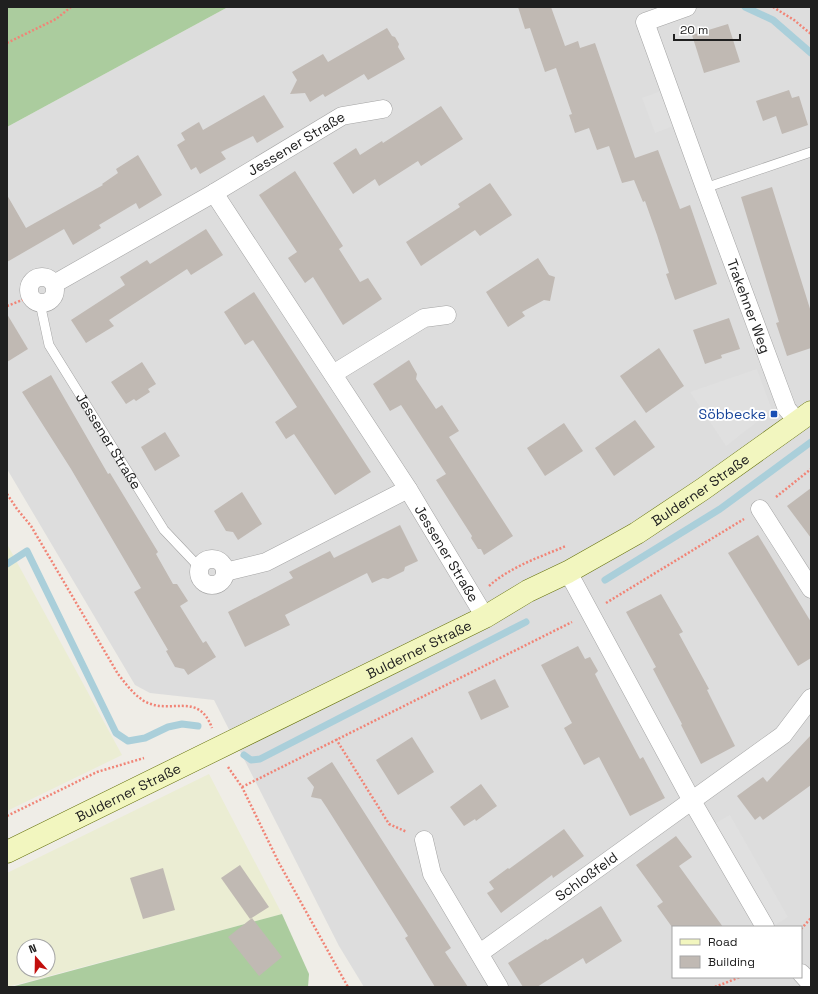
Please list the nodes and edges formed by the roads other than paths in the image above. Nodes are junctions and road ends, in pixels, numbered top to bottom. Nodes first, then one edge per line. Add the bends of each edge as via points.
1 (687, 7) edge
2 (383, 109) dead end
3 (811, 152) edge
4 (705, 188) junction
5 (214, 193) junction
6 (35, 300) joint
7 (447, 315) dead end
8 (333, 374) junction
9 (804, 416) edge
10 (408, 489) junction
11 (760, 508) road end
12 (200, 567) joint
13 (568, 572) junction
14 (811, 589) edge
15 (480, 608) junction
16 (811, 698) edge
17 (692, 801) junction
18 (424, 840) road end
19 (7, 852) edge
20 (764, 926) edge
21 (480, 953) junction
22 (802, 974) edge
23 (811, 984) edge
24 (500, 987) edge

1 - 4 street, Trakehner Weg via 645,22
2 - 5 street, Jessener Straße via 342,116
3 - 4 lane
4 - 9 street, Trakehner Weg via 787,409
5 - 6 street, Jessener Straße via 54,284 50,279 38,277 33,280 29,291
5 - 8 street, Jessener Straße
6 - 12 lane, Jessener Straße via 49,345 164,530
7 - 8 street via 424,318
8 - 10 street, Jessener Straße
9 - 13 street, Bulderner Straße via 690,498 637,533
10 - 12 street, Jessener Straße via 266,562 226,572 220,561 214,558 203,562
10 - 15 street, Jessener Straße
11 - 14 street
13 - 15 street, Bulderner Straße via 528,591
13 - 17 street
15 - 19 street, Bulderner Straße
16 - 17 street, Schloßfeld via 783,735
17 - 20 street
17 - 21 street, Schloßfeld
18 - 21 street via 432,874
21 - 24 street
22 - 23 street

